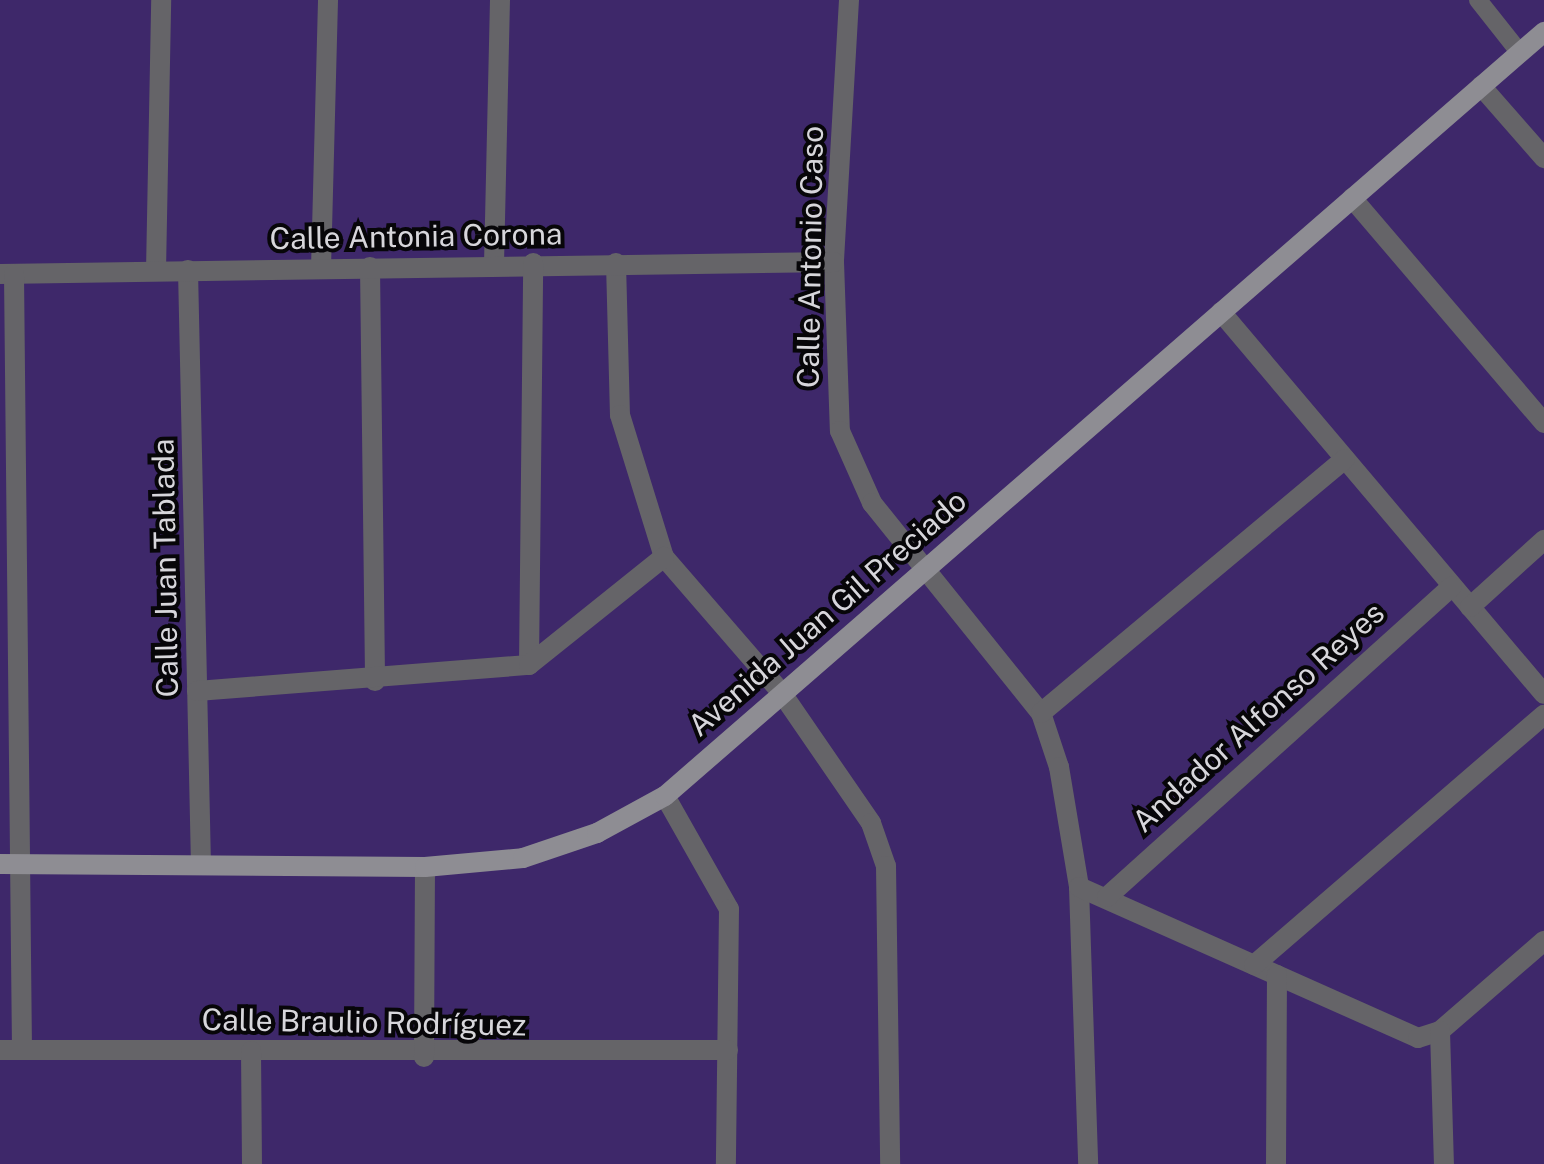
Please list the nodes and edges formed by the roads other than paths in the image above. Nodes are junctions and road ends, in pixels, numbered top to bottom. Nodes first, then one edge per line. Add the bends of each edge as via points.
1 (160, 0) edge
2 (328, 0) edge
3 (500, 0) edge
4 (849, 0) edge
5 (1478, 0) edge
6 (1544, 32) edge
7 (1520, 53) junction
8 (1481, 86) junction
9 (1544, 158) edge
10 (1352, 198) junction
11 (834, 262) junction
12 (616, 263) junction
13 (494, 264) junction
14 (532, 264) junction
15 (370, 267) junction
16 (321, 268) junction
17 (188, 270) junction
18 (156, 271) junction
19 (7, 274) edge
20 (1221, 312) junction
21 (1544, 423) edge
22 (8, 457) edge
23 (1345, 459) junction
24 (1544, 540) edge
25 (664, 557) junction
26 (922, 568) junction
27 (1452, 586) junction
28 (1470, 607) junction
29 (530, 665) junction
30 (374, 681) junction
31 (198, 691) junction
32 (782, 692) junction
33 (1544, 694) edge
34 (1040, 713) junction
35 (1544, 715) edge
36 (665, 796) junction
37 (0, 864) edge
38 (22, 864) junction
39 (202, 864) junction
40 (424, 867) junction
41 (1078, 887) junction
42 (1107, 897) junction
43 (1544, 941) edge
44 (1254, 965) junction
45 (1278, 975) junction
46 (1440, 1031) junction
47 (0, 1050) edge
48 (22, 1050) junction
49 (728, 1050) junction
50 (251, 1051) junction
51 (424, 1057) junction
52 (252, 1164) edge
53 (726, 1164) edge
54 (890, 1164) edge
55 (1088, 1164) edge
56 (1276, 1164) edge
57 (1444, 1164) edge

1 - 18 street
2 - 16 street
3 - 13 street
4 - 11 street, Calle Antonio Caso
5 - 7 lane
6 - 7 street, Avenida Juan Gil Preciado
7 - 8 street, Avenida Juan Gil Preciado
8 - 9 street
8 - 10 street, Avenida Juan Gil Preciado
10 - 20 street, Avenida Juan Gil Preciado
10 - 21 street
11 - 12 street, Calle Antonia Corona
11 - 26 street, Calle Antonio Caso via 840,432 872,503
12 - 14 street, Calle Antonia Corona
12 - 25 street via 620,415
13 - 14 street, Calle Antonia Corona
13 - 15 street, Calle Antonia Corona
14 - 29 street
15 - 16 street, Calle Antonia Corona
15 - 30 street
16 - 17 street, Calle Antonia Corona
17 - 18 street, Calle Antonia Corona
17 - 31 street, Calle Juan Tablada
18 - 19 street, Calle Antonia Corona
19 - 22 street
20 - 23 street
20 - 26 street, Avenida Juan Gil Preciado
22 - 38 street
23 - 27 street
23 - 34 street
24 - 28 street
25 - 29 street
25 - 32 street
26 - 32 street, Avenida Juan Gil Preciado
26 - 34 street, Calle Antonio Caso
27 - 28 street
27 - 42 street, Andador Alfonso Reyes
28 - 33 street
29 - 30 street
30 - 31 street
31 - 39 street, Calle Juan Tablada
32 - 36 street, Avenida Juan Gil Preciado
32 - 54 street via 871,823 886,866
34 - 41 street, Calle Antonio Caso
35 - 44 street
36 - 40 street, Avenida Juan Gil Preciado via 562,849
36 - 49 street via 729,909
37 - 38 street, Avenida Juan Gil Preciado
38 - 39 street, Avenida Juan Gil Preciado
38 - 48 street
39 - 40 street, Avenida Juan Gil Preciado
40 - 51 street
41 - 42 street
41 - 55 street, Calle Antonio Caso
42 - 44 street
43 - 46 street
44 - 45 street
45 - 46 street via 1418,1038
45 - 56 street
46 - 57 street
47 - 48 street, Calle Braulio Rodríguez
48 - 50 street, Calle Braulio Rodríguez
49 - 51 street, Calle Braulio Rodríguez
49 - 53 street
50 - 51 street, Calle Braulio Rodríguez
50 - 52 street

